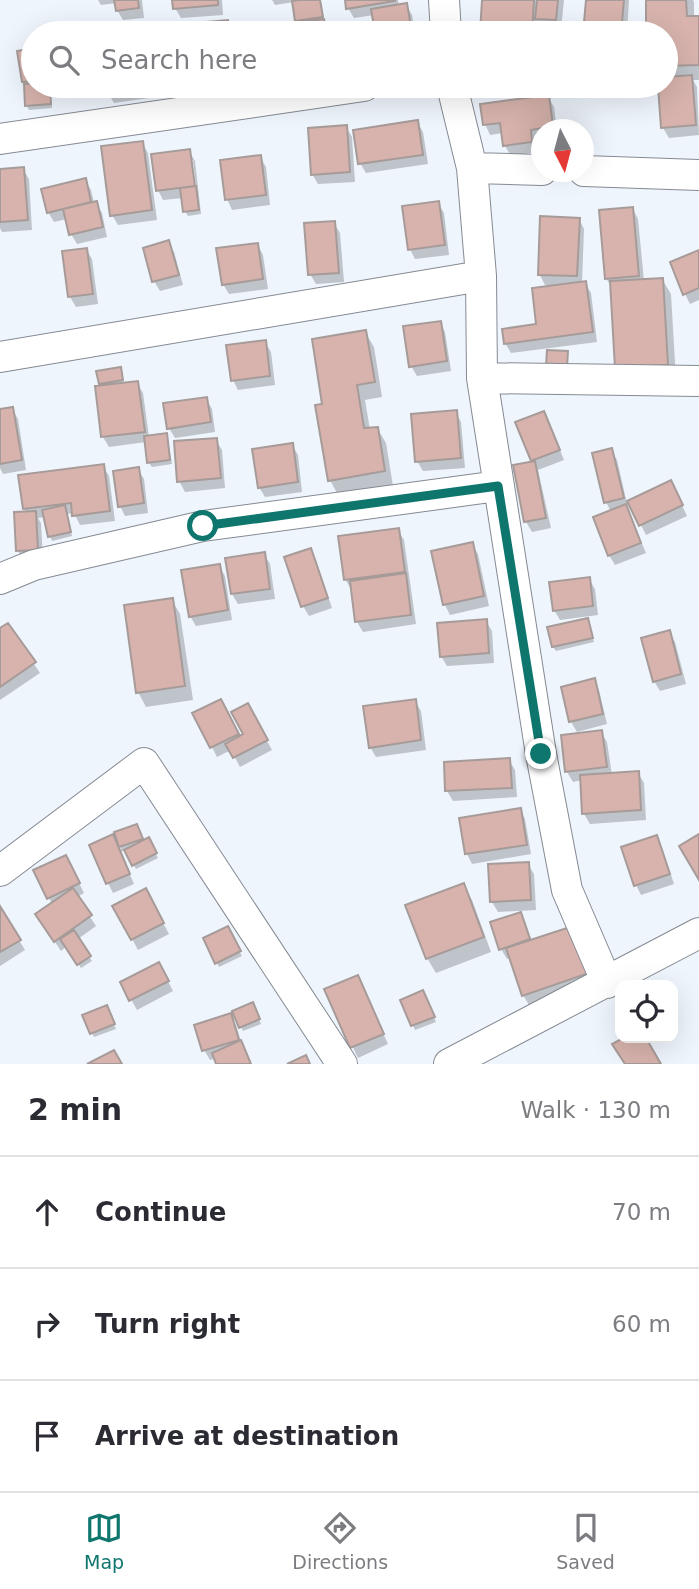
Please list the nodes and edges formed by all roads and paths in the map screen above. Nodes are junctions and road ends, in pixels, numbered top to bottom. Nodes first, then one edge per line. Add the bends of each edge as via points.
1 (444, 0) edge
2 (445, 21) edge
3 (282, 98) edge
4 (455, 98) edge
5 (0, 139) edge
6 (472, 168) junction
7 (531, 170) edge
8 (594, 171) edge
9 (699, 175) edge
10 (481, 276) junction
11 (0, 357) edge
12 (482, 379) junction
13 (699, 380) edge
14 (498, 486) junction
15 (0, 579) edge
16 (0, 872) edge
17 (699, 933) edge
18 (607, 982) junction
19 (342, 1064) edge
20 (449, 1064) edge

1 - 2 street
3 - 5 street
4 - 6 street
6 - 7 street
6 - 10 street
8 - 9 street
10 - 11 street
10 - 12 street
12 - 13 street
12 - 14 street
14 - 15 street via 203,526 34,565
14 - 18 street via 567,890
16 - 19 street via 144,763
17 - 18 street
18 - 20 street

